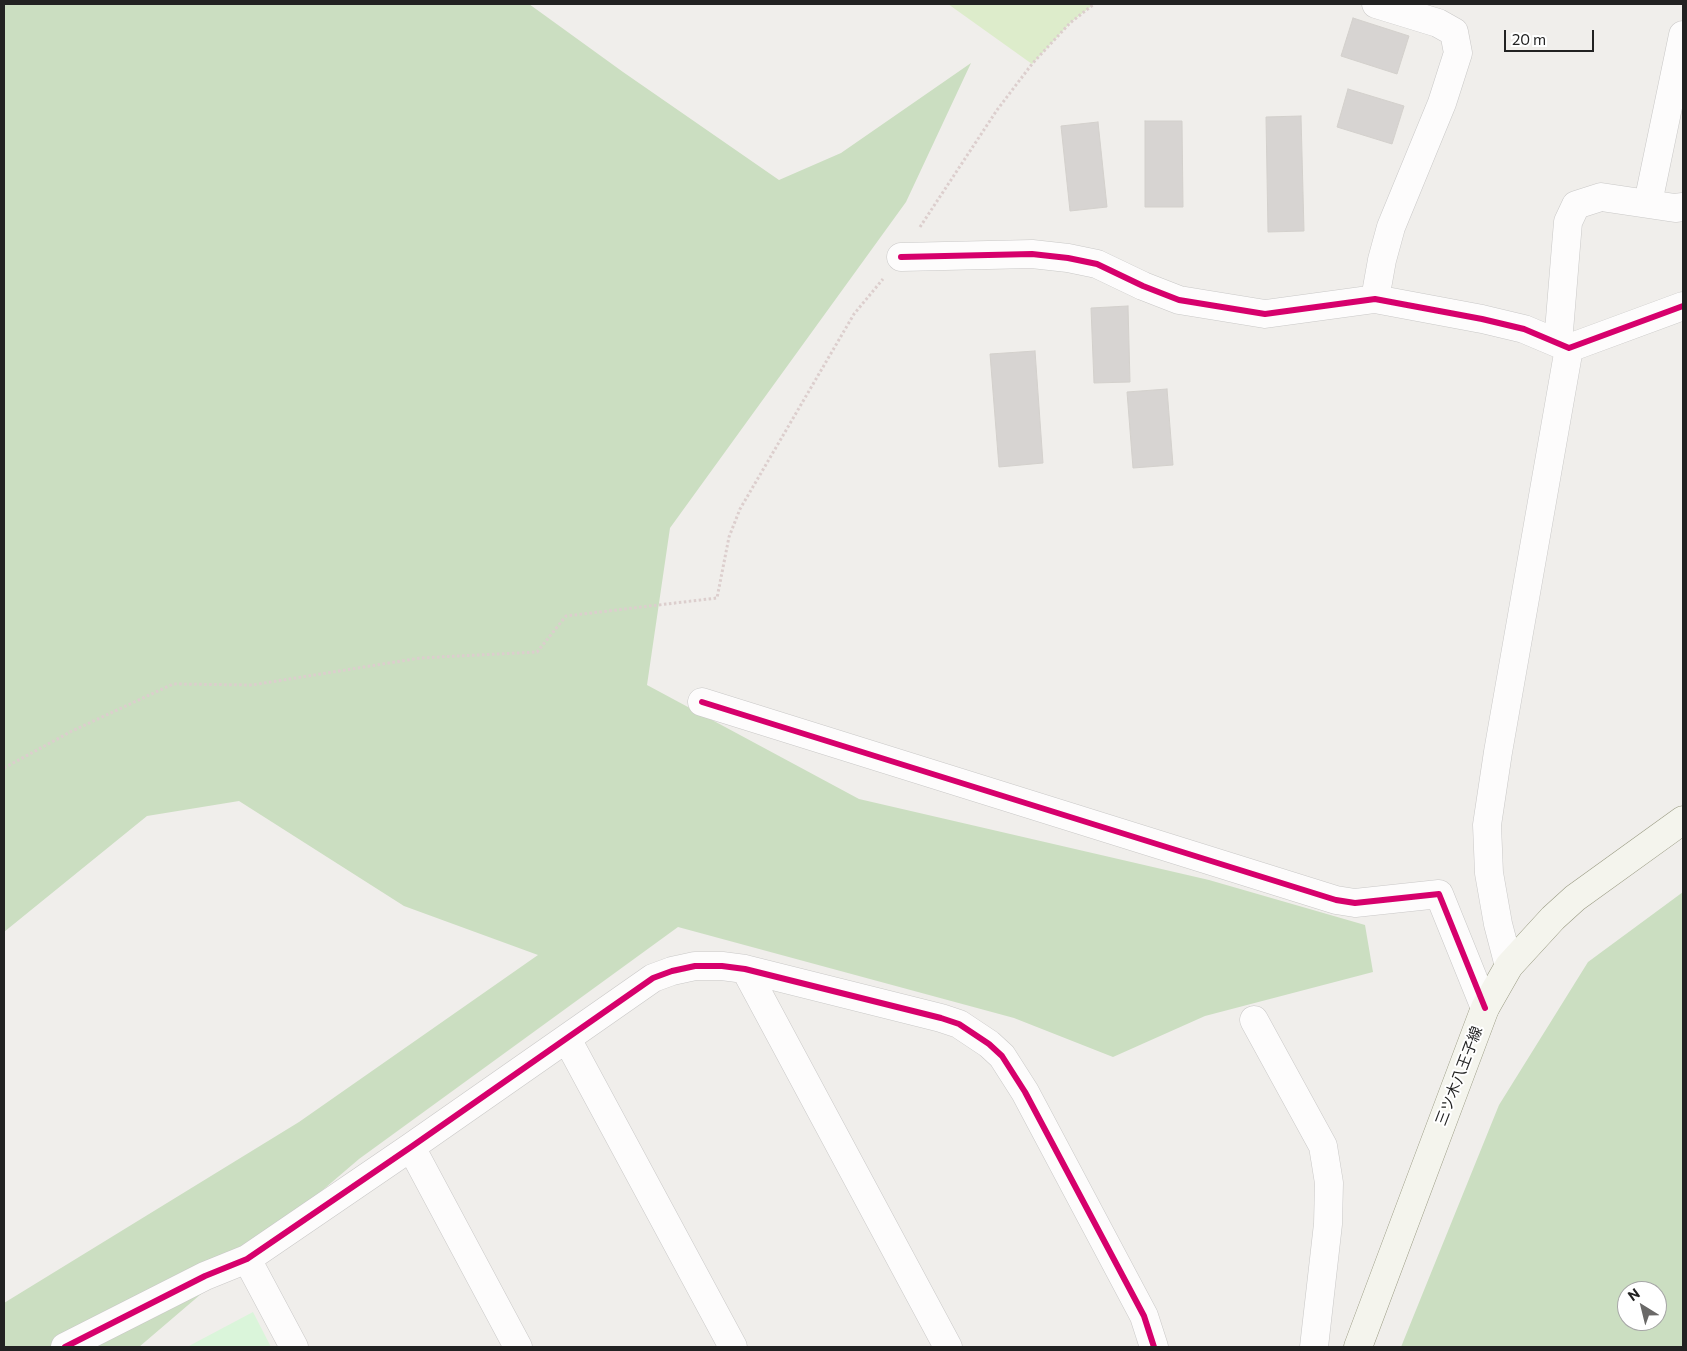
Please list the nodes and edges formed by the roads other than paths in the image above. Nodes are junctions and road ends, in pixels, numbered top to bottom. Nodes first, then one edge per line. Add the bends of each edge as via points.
1 (1376, 4) edge
2 (1683, 35) edge
3 (1648, 203) junction
4 (1683, 207) edge
5 (901, 256) road end
6 (1375, 299) junction
7 (1683, 306) edge
8 (1564, 345) junction
9 (702, 702) dead end
10 (1683, 820) edge
11 (1509, 966) junction
12 (745, 968) junction
13 (1485, 1008) junction
14 (1254, 1020) dead end
15 (568, 1039) junction
16 (411, 1147) junction
17 (246, 1258) junction
18 (1152, 1346) edge
19 (64, 1347) edge
20 (294, 1347) edge
21 (518, 1347) edge
22 (733, 1347) edge
23 (948, 1347) edge
24 (1314, 1347) edge
25 (1358, 1347) edge

1 - 6 street via 1438,23 1454,32 1458,53 1442,103 1391,227
2 - 3 street
3 - 4 street
3 - 8 street via 1602,197 1576,205 1568,222
5 - 6 street via 1032,254 1068,258 1097,264 1179,300 1266,314
6 - 8 street via 1508,325
7 - 8 street
8 - 11 street via 1487,825 1489,873
9 - 13 street via 1336,900 1355,903 1439,894
10 - 11 main road, 三ツ木八王子線 via 1575,898
11 - 13 main road, 三ツ木八王子線
12 - 15 street via 695,966 653,978
12 - 18 street via 959,1024 1002,1056 1025,1092 1144,1316
12 - 23 street
13 - 25 main road, 三ツ木八王子線
14 - 24 street via 1323,1146 1329,1183 1328,1224
15 - 16 street
15 - 22 street
16 - 17 street
16 - 21 street
17 - 19 street
17 - 20 street

